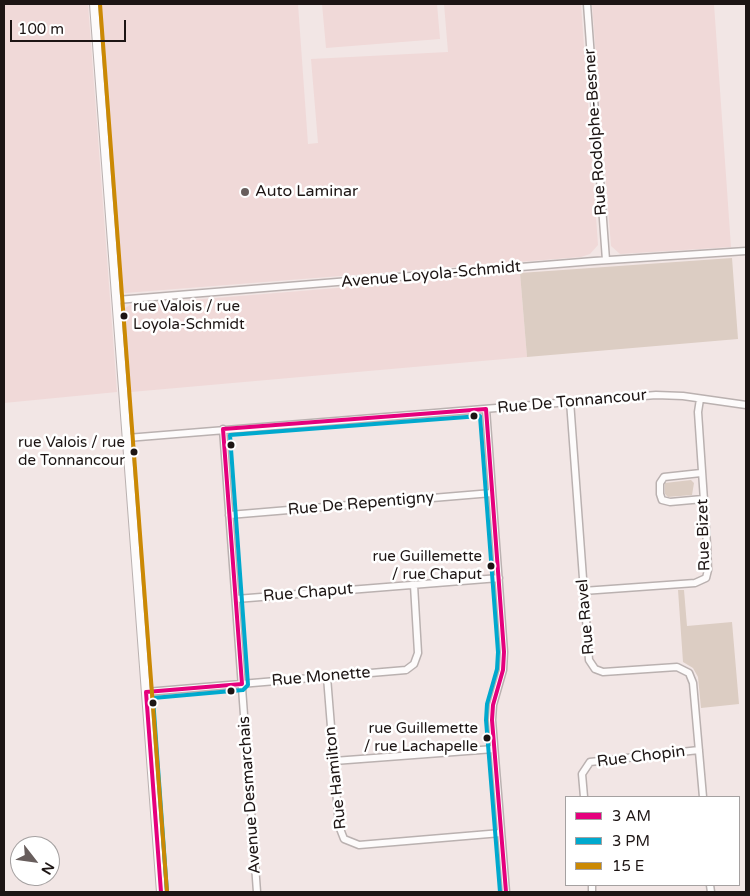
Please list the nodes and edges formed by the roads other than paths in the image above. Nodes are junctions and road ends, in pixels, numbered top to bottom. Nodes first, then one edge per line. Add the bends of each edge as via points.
1 (94, 4) edge
2 (586, 4) edge
3 (746, 251) edge
4 (606, 260) junction
5 (117, 300) junction
6 (700, 399) junction
7 (570, 401) junction
8 (746, 405) edge
9 (486, 409) junction
10 (223, 430) junction
11 (127, 438) junction
12 (701, 473) junction
13 (492, 493) junction
14 (703, 499) junction
15 (230, 514) junction
16 (499, 578) junction
17 (414, 584) junction
18 (583, 591) junction
19 (236, 599) junction
20 (328, 677) junction
21 (242, 684) junction
22 (146, 692) junction
23 (494, 749) junction
24 (698, 750) junction
25 (334, 761) junction
26 (584, 796) edge
27 (702, 796) edge
28 (501, 833) junction
29 (161, 892) edge
30 (257, 892) edge
31 (506, 892) edge

1 - 5 street
2 - 4 street, Rue Rodolphe-Besner
3 - 4 street, Avenue Loyola-Schmidt
4 - 5 street, Avenue Loyola-Schmidt
5 - 11 street
6 - 7 street, Rue De Tonnancour via 666,394
6 - 8 street, Rue De Tonnancour
6 - 12 street, Rue Bizet
7 - 9 street, Rue De Tonnancour
7 - 18 street, Rue Ravel
9 - 10 street, Rue De Tonnancour
9 - 13 street
10 - 11 street, Rue De Tonnancour
10 - 15 street, Avenue Desmarchais
11 - 22 street
12 - 14 street, Rue Bizet
12 - 14 street via 664,477 660,483 660,494 667,502
13 - 15 street, Rue De Repentigny
13 - 16 street
14 - 18 street, Rue Bizet via 708,566 704,580 688,584
15 - 19 street, Avenue Desmarchais
16 - 17 street, Rue Chaput
16 - 23 street via 504,664 492,711
17 - 19 street, Rue Chaput
17 - 20 street, Rue Monette via 418,650 414,664 403,670
18 - 24 street, Rue Ravel via 588,656 595,669 609,672 680,668 691,676
19 - 21 street, Avenue Desmarchais
20 - 21 street, Rue Monette
20 - 25 street, Rue Hamilton
21 - 22 street, Rue Monette
21 - 30 street, Avenue Desmarchais
22 - 29 street
23 - 25 street
23 - 28 street
24 - 26 street, Rue Chopin via 590,762 582,774
24 - 27 street, Rue Ravel
25 - 28 street, Rue Hamilton via 339,826 342,837 349,843 363,845
28 - 31 street

